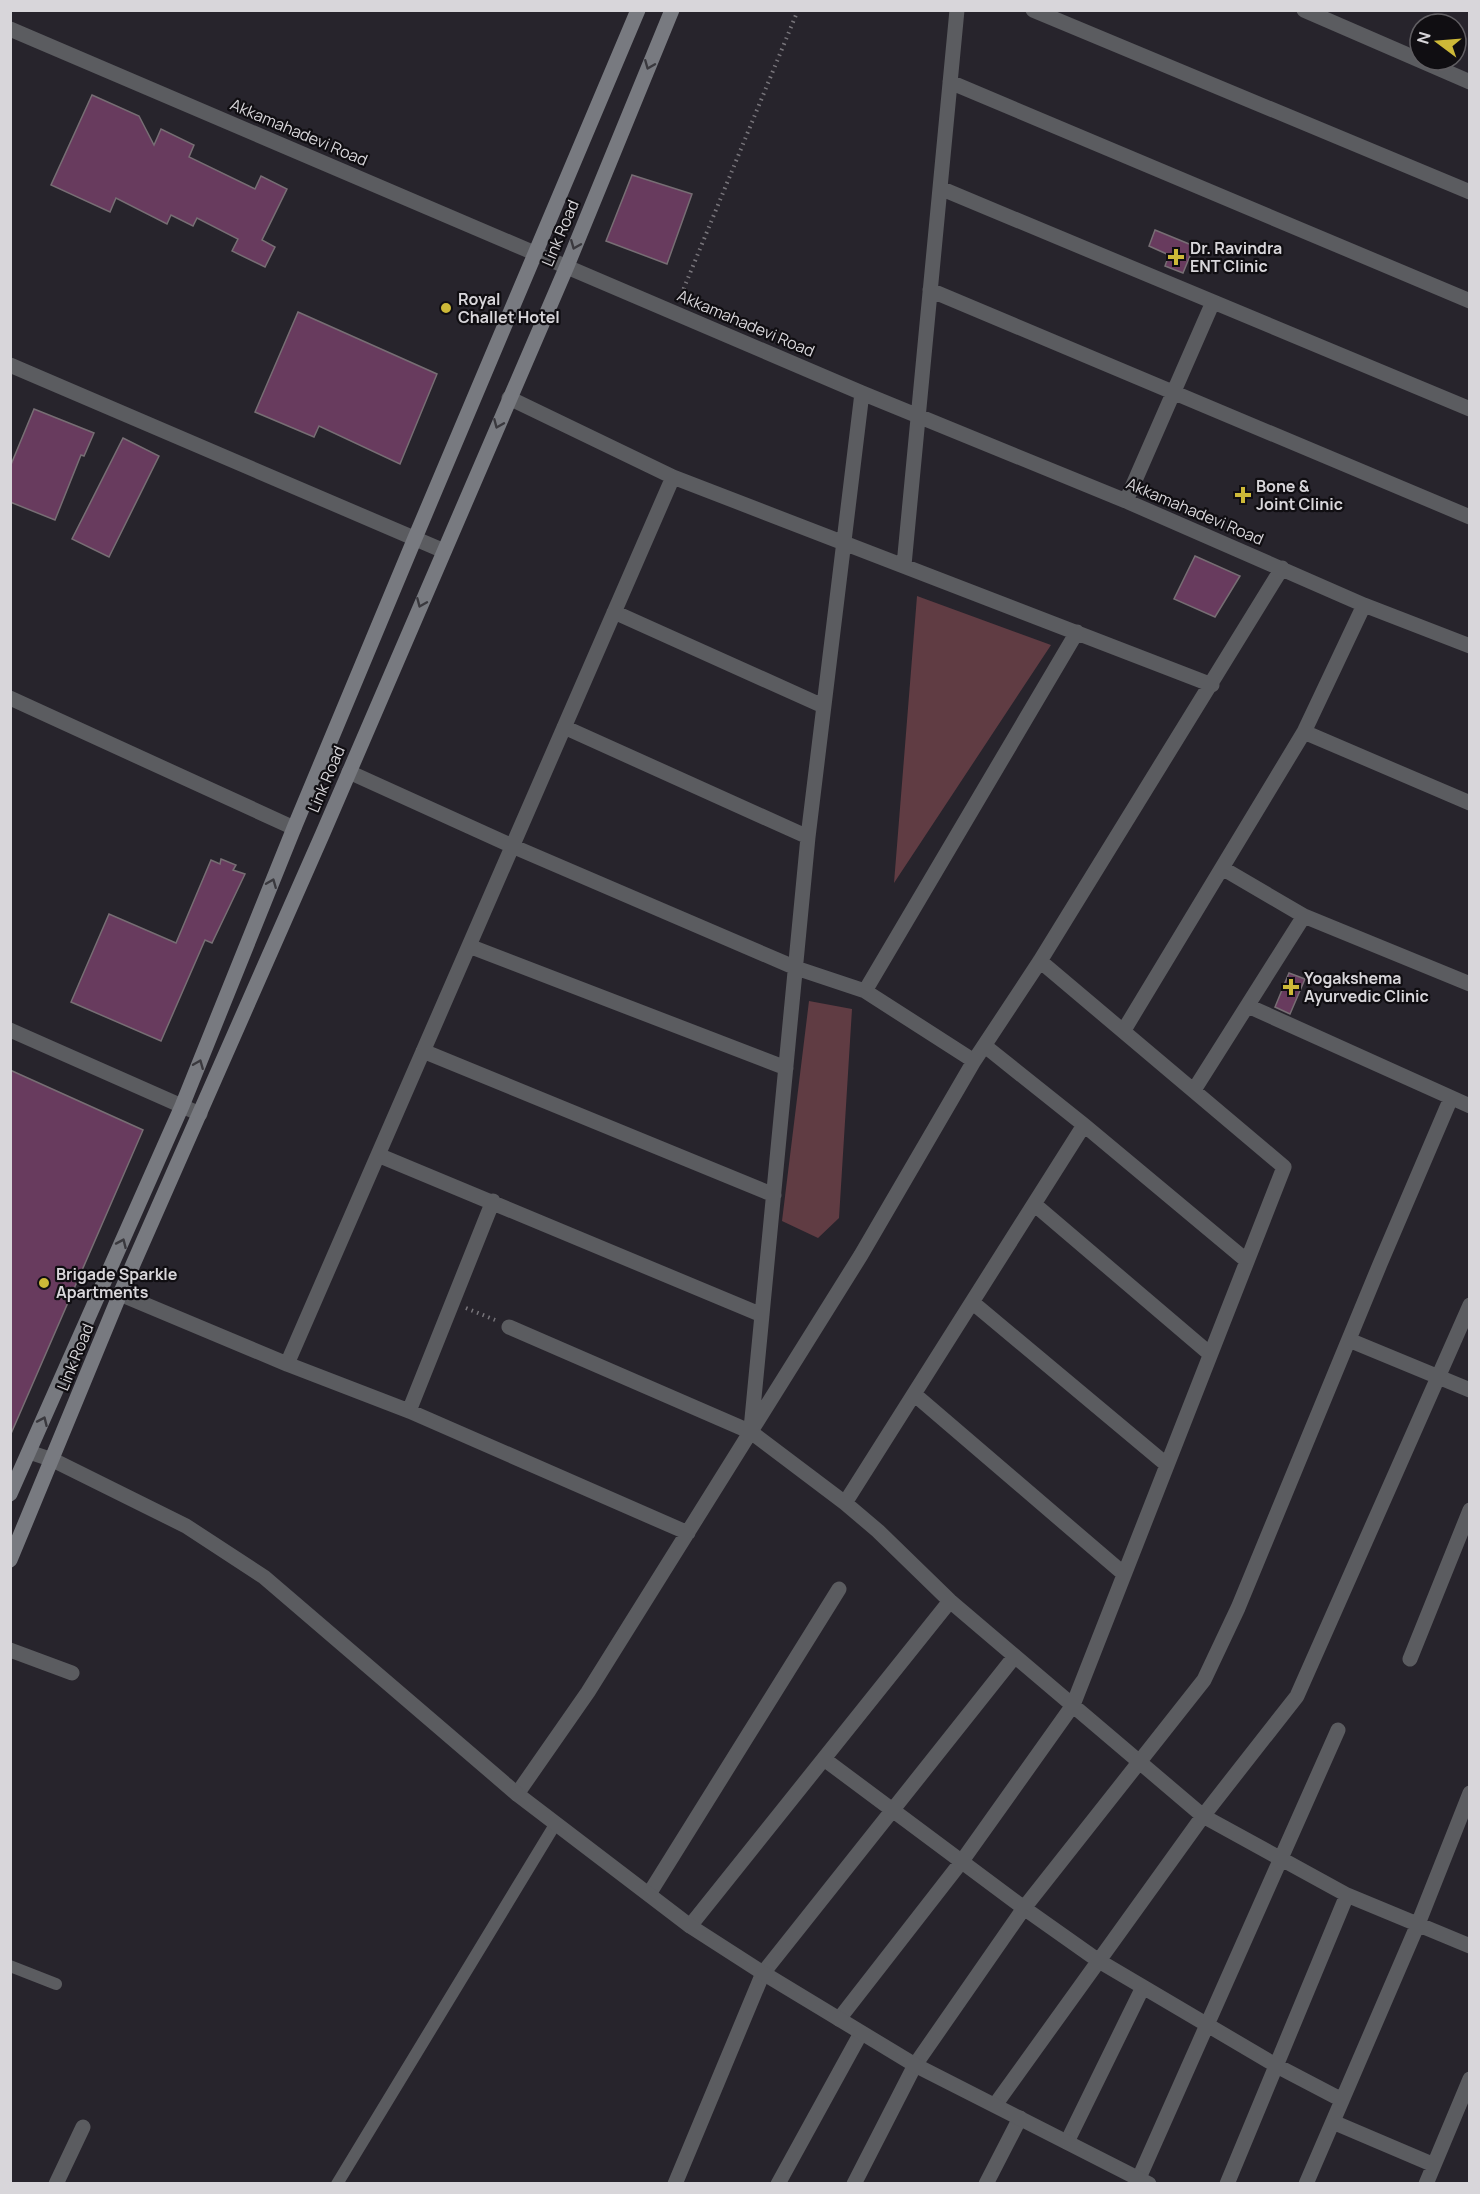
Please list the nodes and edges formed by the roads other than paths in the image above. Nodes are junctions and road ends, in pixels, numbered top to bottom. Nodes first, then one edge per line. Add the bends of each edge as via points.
1 (638, 10) edge
2 (672, 10) edge
3 (957, 10) edge
4 (1033, 10) edge
5 (1304, 10) edge
6 (10, 29) edge
7 (950, 82) junction
8 (1470, 82) edge
9 (940, 188) junction
10 (1470, 192) edge
11 (535, 252) junction
12 (567, 266) junction
13 (930, 290) junction
14 (1470, 301) edge
15 (1213, 302) junction
16 (10, 364) edge
17 (862, 393) junction
18 (1173, 393) junction
19 (509, 398) junction
20 (1470, 409) edge
21 (919, 416) junction
22 (673, 477) junction
23 (1126, 501) junction
24 (1470, 517) edge
25 (415, 538) junction
26 (844, 542) junction
27 (444, 551) junction
28 (904, 565) junction
29 (1282, 568) junction
30 (1364, 605) junction
31 (614, 612) junction
32 (1077, 632) junction
33 (1470, 646) edge
34 (1212, 685) junction
35 (10, 698) edge
36 (823, 706) junction
37 (564, 727) junction
38 (1304, 732) junction
39 (349, 772) junction
40 (1470, 803) edge
41 (294, 828) junction
42 (808, 837) junction
43 (512, 846) junction
44 (1222, 868) junction
45 (1304, 916) junction
46 (469, 946) junction
47 (1040, 961) junction
48 (796, 968) junction
49 (1470, 984) edge
50 (865, 991) junction
51 (1248, 1006) junction
52 (10, 1030) edge
53 (1124, 1030) junction
54 (985, 1046) junction
55 (423, 1051) junction
56 (974, 1061) junction
57 (786, 1068) junction
58 (1194, 1090) junction
59 (1451, 1098) junction
60 (182, 1106) junction
61 (1470, 1106) edge
62 (201, 1114) junction
63 (1084, 1125) junction
64 (378, 1155) junction
65 (774, 1196) junction
66 (493, 1201) junction
67 (1034, 1204) junction
68 (1247, 1261) junction
69 (120, 1294) junction
70 (972, 1302) junction
71 (1470, 1305) edge
72 (762, 1315) junction
73 (509, 1327) road end
74 (1349, 1340) junction
75 (1210, 1354) junction
76 (287, 1364) junction
77 (1438, 1376) junction
78 (1470, 1390) edge
79 (914, 1394) junction
80 (409, 1411) junction
81 (751, 1432) junction
82 (29, 1452) junction
83 (53, 1460) junction
84 (1167, 1465) junction
85 (10, 1494) edge
86 (845, 1503) junction
87 (1470, 1510) edge
88 (688, 1533) junction
89 (10, 1560) edge
90 (1124, 1574) junction
91 (839, 1589) dead end
92 (950, 1601) junction
93 (10, 1650) edge
94 (1015, 1656) junction
95 (1410, 1659) dead end
96 (72, 1673) dead end
97 (1072, 1705) junction
98 (1338, 1731) dead end
99 (824, 1759) junction
100 (1140, 1763) junction
101 (1470, 1793) edge
102 (517, 1794) junction
103 (894, 1809) junction
104 (1203, 1816) junction
105 (556, 1823) junction
106 (1282, 1860) junction
107 (962, 1861) junction
108 (649, 1894) junction
109 (1347, 1895) junction
110 (1024, 1908) junction
111 (1419, 1924) junction
112 (690, 1926) junction
113 (1470, 1946) edge
114 (1100, 1961) junction
115 (10, 1966) edge
116 (763, 1973) junction
117 (56, 1984) dead end
118 (1143, 1987) junction
119 (839, 2019) junction
120 (1207, 2025) junction
121 (861, 2033) junction
122 (915, 2065) junction
123 (1277, 2066) junction
124 (1470, 2079) edge
125 (1342, 2100) junction
126 (995, 2105) junction
127 (1020, 2118) junction
128 (1332, 2122) junction
129 (83, 2127) dead end
130 (1067, 2142) junction
131 (1434, 2165) junction
132 (1144, 2181) edge
133 (56, 2184) edge
134 (337, 2184) edge
135 (675, 2184) edge
136 (778, 2184) edge
137 (854, 2184) edge
138 (986, 2184) edge
139 (1227, 2184) edge
140 (1306, 2184) edge
141 (1426, 2184) edge

1 - 11 main road
2 -> 12 main road, Link Road
3 - 7 street
4 - 10 street
5 - 8 street
6 - 11 street, Akkamahadevi Road
7 - 9 street
7 - 14 street
9 - 13 street
9 - 15 street
11 - 12 street, Akkamahadevi Road
11 - 25 main road
12 - 17 street, Akkamahadevi Road
12 - 19 main road, Link Road
13 - 18 street
13 - 21 street
15 - 18 street
15 - 20 street
16 - 25 street
17 - 21 street, Akkamahadevi Road
17 - 26 street
18 - 23 street
18 - 24 street
19 - 22 street
19 -> 27 main road, Link Road
21 - 23 street, Akkamahadevi Road
21 - 28 street
22 - 26 street
22 - 31 street
23 - 29 street, Akkamahadevi Road
25 - 27 street
25 - 41 main road
26 - 28 street
26 - 36 street
27 -> 39 main road, Link Road
28 - 32 street
29 - 30 street, Akkamahadevi Road
29 - 34 street
30 - 33 street, Akkamahadevi Road
30 - 38 street
31 - 36 street
31 - 37 street
32 - 34 street
32 - 50 street
34 - 47 street
35 - 41 street
36 - 42 street
37 - 42 street
37 - 43 street
38 - 40 street
38 - 44 street
39 - 43 street
39 - 62 main road, Link Road
60 -> 41 main road
42 - 48 street
43 - 46 street
43 - 48 street
44 - 45 street
44 - 53 street
45 - 49 street
45 - 51 street
46 - 55 street
46 - 57 street
47 - 53 street
47 - 54 street
48 - 50 street
48 - 57 street
50 - 56 street
51 - 58 street
51 - 59 street
52 - 60 street
53 - 58 street
54 - 56 street
54 - 63 street
55 - 64 street
55 - 65 street
56 - 81 street via 861,1255
57 - 65 street
58 - 68 street via 1284,1167
59 - 61 street
59 - 74 street
60 - 62 street
82 -> 60 main road
62 - 69 main road, Link Road
63 - 67 street
63 - 68 street
64 - 66 street
64 - 76 street
65 - 72 street
66 - 72 street
66 - 80 street
67 - 70 street
67 - 75 street
68 - 75 street
69 - 76 street
69 - 83 main road, Link Road
70 - 79 street
70 - 84 street
71 - 77 street
72 - 81 street
73 - 81 street
74 - 77 street
74 - 100 street via 1238,1608 1204,1680
75 - 84 street
76 - 80 street
77 - 78 street
77 - 104 street via 1297,1696
79 - 86 street
79 - 90 street
80 - 88 street
81 - 86 street
81 - 88 street
82 - 83 street
82 - 85 main road
83 - 89 main road, Link Road
83 - 102 street via 186,1526 264,1577
84 - 90 street
86 - 92 street
87 - 95 street
88 - 102 street via 588,1692
90 - 97 street
91 - 108 street
92 - 94 street
92 - 99 street
93 - 96 street
94 - 97 street
94 - 103 street
97 - 100 street
97 - 107 street
98 - 106 street
99 - 103 street
99 - 112 street
100 - 104 street
100 - 110 street
101 - 111 street
102 - 105 street
103 - 107 street
103 - 116 street
104 - 106 street
104 - 114 street
105 - 108 street
105 - 134 lane
106 - 109 street
106 - 120 street
107 - 110 street
107 - 119 street
108 - 112 street
109 - 111 street
109 - 123 street
110 - 114 street
110 - 122 street
111 - 113 street
111 - 125 street
112 - 116 street
114 - 118 street
114 - 126 street
115 - 117 lane
116 - 119 street
116 - 135 street
118 - 120 street
118 - 130 street
119 - 121 street
120 - 123 street
120 - 132 street
121 - 122 street
121 - 136 street
122 - 126 street
122 - 137 street
123 - 125 street
123 - 139 street
124 - 131 street
125 - 128 street
126 - 127 street
127 - 130 street
127 - 138 street
128 - 131 street
128 - 140 street
129 - 133 street
130 - 132 street
131 - 141 street

